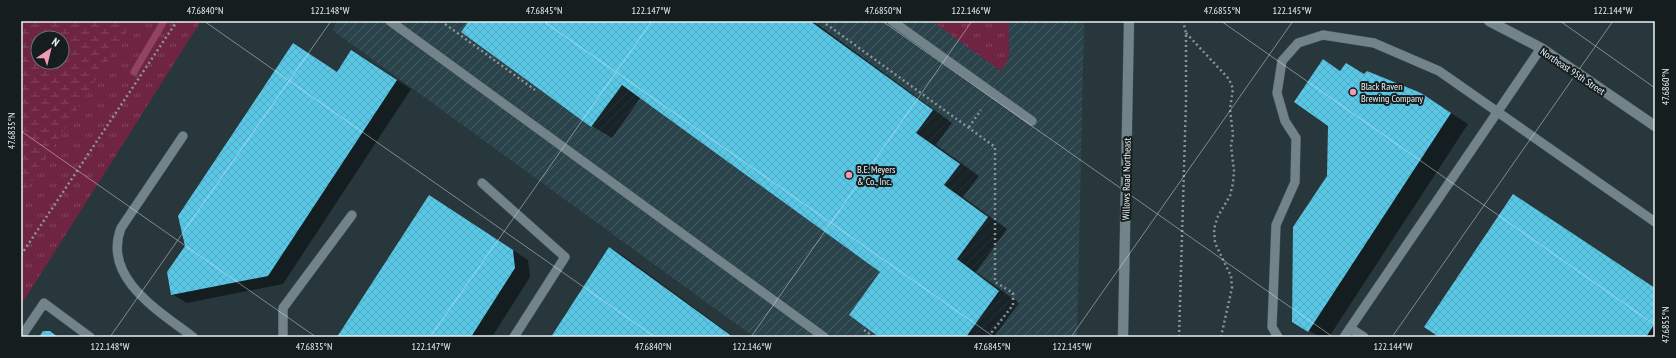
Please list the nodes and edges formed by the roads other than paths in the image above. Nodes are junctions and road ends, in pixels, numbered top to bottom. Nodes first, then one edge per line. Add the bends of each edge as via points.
1 (390, 21) edge
2 (892, 21) edge
3 (1129, 21) edge
4 (1488, 21) edge
5 (1541, 48) junction
6 (1497, 112) junction
7 (1032, 121) dead end
8 (1655, 126) edge
9 (182, 136) dead end
10 (482, 183) dead end
11 (352, 215) dead end
12 (1655, 222) edge
13 (1350, 328) junction
14 (21, 337) edge
15 (90, 337) edge
16 (193, 337) edge
17 (283, 337) edge
18 (514, 337) edge
19 (824, 337) edge
20 (1123, 337) edge
21 (1278, 337) edge
22 (1344, 337) edge
23 (1364, 337) edge

1 - 19 lane
2 - 7 lane
3 - 20 main road, Willows Road Northeast
4 - 5 main road, Northeast 95th Street
5 - 6 lane
5 - 8 main road, Northeast 95th Street
6 - 12 lane
6 - 13 lane
6 - 21 lane via 1439,71 1374,44 1324,35 1298,43 1282,61 1276,93 1285,121 1296,138 1295,182 1276,225 1272,327
9 - 16 lane via 121,228 116,241 117,258 138,294
10 - 18 lane via 565,257
11 - 17 lane via 283,308
13 - 22 lane
13 - 23 lane
14 - 15 lane via 44,303

